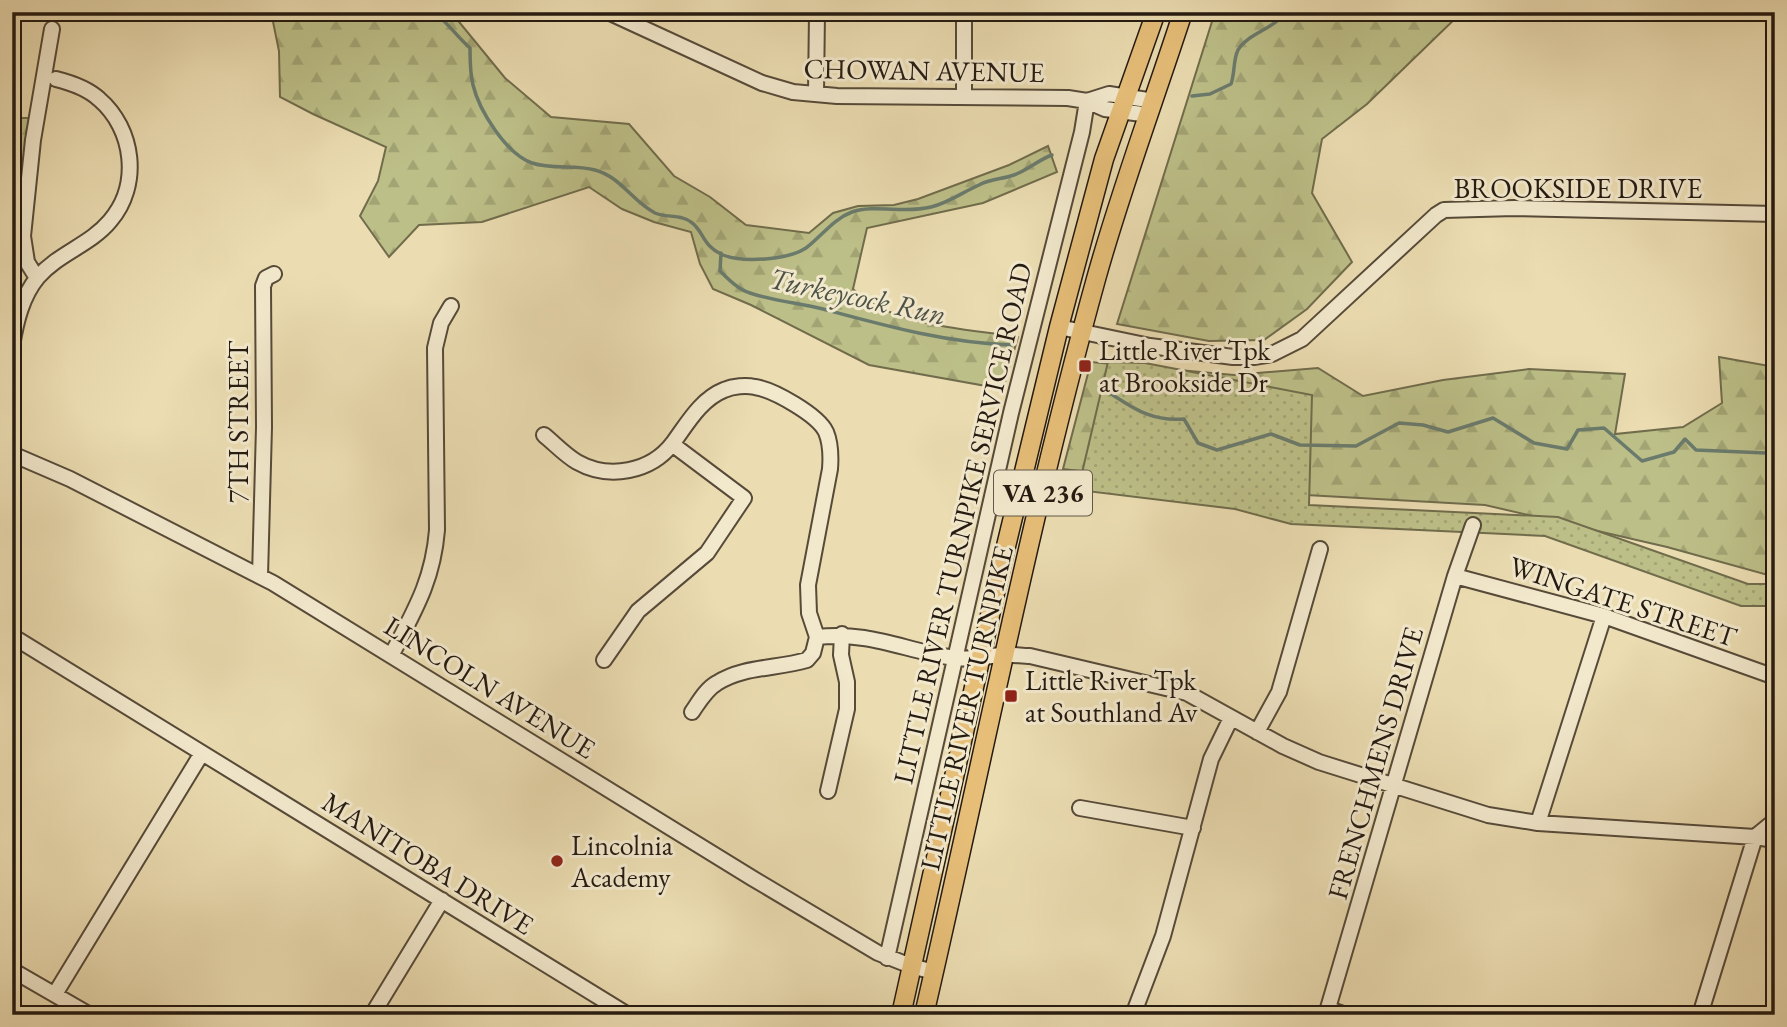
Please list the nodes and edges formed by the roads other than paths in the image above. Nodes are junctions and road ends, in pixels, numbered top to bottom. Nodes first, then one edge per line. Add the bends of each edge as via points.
1 (608, 12) edge
2 (817, 12) edge
3 (964, 12) edge
4 (1156, 12) edge
5 (1183, 12) edge
6 (52, 29) dead end
7 (56, 79) dead end
8 (816, 94) junction
9 (964, 97) junction
10 (1087, 101) junction
11 (1123, 103) junction
12 (1152, 108) junction
13 (1775, 214) edge
14 (274, 274) dead end
15 (37, 278) junction
16 (451, 306) dead end
17 (1059, 327) junction
18 (1082, 332) junction
19 (12, 346) edge
20 (544, 435) dead end
21 (672, 444) junction
22 (12, 454) edge
23 (1473, 525) dead end
24 (1320, 550) dead end
25 (260, 576) junction
26 (1455, 576) junction
27 (1604, 616) junction
28 (842, 634) junction
29 (12, 636) edge
30 (817, 637) junction
31 (392, 654) junction
32 (1004, 655) junction
33 (956, 658) junction
34 (981, 659) junction
35 (604, 660) dead end
36 (1775, 677) edge
37 (692, 712) dead end
38 (1231, 718) junction
39 (1257, 732) junction
40 (202, 753) junction
41 (1394, 785) junction
42 (828, 790) dead end
43 (1080, 808) dead end
44 (1775, 816) edge
45 (1538, 823) junction
46 (1194, 828) junction
47 (1755, 836) junction
48 (1775, 840) edge
49 (442, 900) junction
50 (887, 958) junction
51 (911, 966) junction
52 (12, 970) edge
53 (934, 972) junction
54 (55, 994) junction
55 (1327, 1012) edge
56 (90, 1015) edge
57 (372, 1015) edge
58 (628, 1015) edge
59 (901, 1015) edge
60 (924, 1015) edge
61 (1133, 1015) edge
62 (1346, 1015) edge
63 (1700, 1015) edge

1 - 8 street, CHOWAN AVENUE via 762,83
2 - 8 street
3 - 9 street
4 - 11 main road, LITTLE RIVER TURNPIKE / VA 236
5 - 12 main road, LITTLE RIVER TURNPIKE / VA 236
6 - 15 street via 23,236 27,261
7 - 15 street via 86,90 113,113 127,143 129,176 112,219
8 - 9 street, CHOWAN AVENUE
9 - 10 street, CHOWAN AVENUE
10 - 11 street, CHOWAN AVENUE via 1109,94
10 - 33 street, LITTLE RIVER TURNPIKE SERVICE ROAD
11 - 12 street, CHOWAN AVENUE
11 - 17 main road, LITTLE RIVER TURNPIKE / VA 236
12 - 18 main road, LITTLE RIVER TURNPIKE / VA 236 via 1114,217
13 - 18 street, BROOKSIDE DRIVE via 1444,210 1311,332 1272,354 1233,357 1185,352
14 - 25 street, 7TH STREET via 263,286
15 - 19 street via 18,314
16 - 31 street via 440,323 435,348 435,554 428,582
17 - 18 street, BROOKSIDE DRIVE
17 - 34 main road, LITTLE RIVER TURNPIKE / VA 236
18 - 32 main road, LITTLE RIVER TURNPIKE / VA 236
20 - 21 street via 576,461 618,472 650,463
21 - 30 street via 708,400 724,389 743,386 767,390 806,412 825,430 830,469 808,585 809,613
21 - 35 street via 744,498 707,553 638,611
22 - 25 street, LINCOLN AVENUE
23 - 26 street, FRENCHMENS DRIVE
24 - 39 street via 1279,692
25 - 31 street, LINCOLN AVENUE
26 - 27 street, WINGATE STREET
26 - 41 street, FRENCHMENS DRIVE
27 - 36 street, WINGATE STREET
27 - 45 street
28 - 30 street
28 - 33 street
28 - 42 street via 847,709
29 - 40 street, MANITOBA DRIVE
30 - 37 street via 807,660 744,671 716,683
31 - 50 street, LINCOLN AVENUE
32 - 34 street
32 - 38 street via 1030,656 1177,690
32 - 53 main road, LITTLE RIVER TURNPIKE / VA 236
33 - 34 street
33 - 50 street, LITTLE RIVER TURNPIKE SERVICE ROAD
34 - 51 main road, LITTLE RIVER TURNPIKE / VA 236
38 - 39 street
38 - 46 street via 1210,759
39 - 41 street via 1319,762
40 - 49 street, MANITOBA DRIVE
40 - 54 street
41 - 45 street via 1488,815
41 - 55 street, FRENCHMENS DRIVE
43 - 46 street
44 - 47 street
45 - 47 street
46 - 61 street via 1163,936
47 - 48 street
47 - 63 street
49 - 57 street
49 - 58 street, MANITOBA DRIVE
50 - 51 street, LINCOLN AVENUE
51 - 53 street, LINCOLN AVENUE
51 - 59 main road, LITTLE RIVER TURNPIKE / VA 236
52 - 54 street
53 - 60 main road, LITTLE RIVER TURNPIKE / VA 236
54 - 56 street
55 - 62 street

